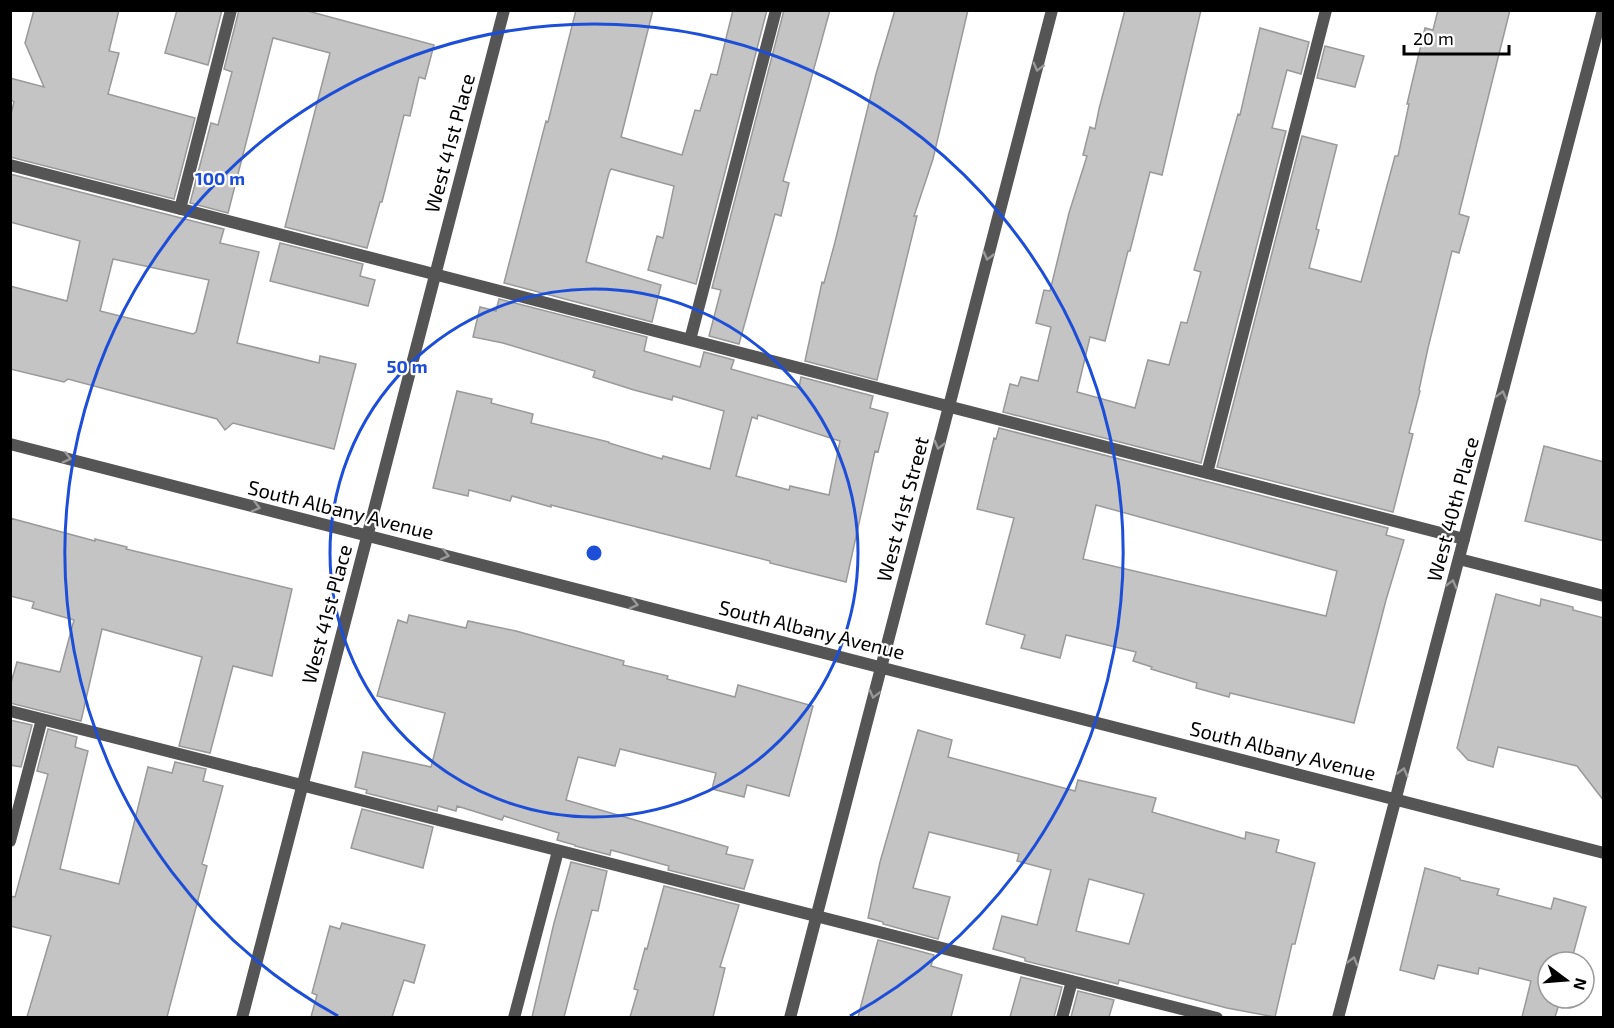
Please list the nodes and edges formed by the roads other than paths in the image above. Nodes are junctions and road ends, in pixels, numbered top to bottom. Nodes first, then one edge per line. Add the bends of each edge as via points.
1 (231, 10) edge
2 (504, 10) edge
3 (776, 10) edge
4 (1052, 10) edge
5 (1326, 10) edge
6 (1604, 10) edge
7 (10, 165) edge
8 (180, 209) junction
9 (435, 274) junction
10 (690, 340) junction
11 (949, 406) junction
12 (10, 444) edge
13 (1208, 473) junction
14 (367, 535) junction
15 (1464, 539) junction
16 (1459, 559) junction
17 (1604, 596) edge
18 (881, 667) junction
19 (10, 711) edge
20 (42, 719) junction
21 (302, 785) junction
22 (1396, 799) junction
23 (10, 841) edge
24 (558, 850) junction
25 (1604, 853) edge
26 (816, 916) junction
27 (1072, 981) junction
28 (242, 1017) edge
29 (514, 1017) edge
30 (790, 1017) edge
31 (1062, 1017) edge
32 (1217, 1017) edge
33 (1338, 1017) edge

1 - 8 street
2 - 9 street, West 41st Place
3 - 10 street
4 -> 11 street, West 41st Street
5 - 13 street
15 -> 6 street, West 40th Place
7 - 8 street
8 - 9 street
9 - 10 street
9 - 14 street, West 41st Place
10 - 11 street
11 - 13 street
11 -> 18 street, West 41st Street
12 -> 14 street, South Albany Avenue
13 - 15 street
14 -> 18 street, South Albany Avenue
14 - 21 street, West 41st Place
15 - 16 street, West 40th Place
16 - 17 street
22 -> 16 street, West 40th Place
18 - 22 street, South Albany Avenue
18 -> 26 street, West 41st Street
19 - 20 street
20 - 21 street
20 - 23 street
21 - 24 street
21 - 28 street, West 41st Place
22 - 25 street, South Albany Avenue
33 -> 22 street, West 40th Place
24 - 26 street
24 - 29 street
26 - 27 street
26 - 30 street, West 41st Street
27 - 31 street
27 - 32 street

